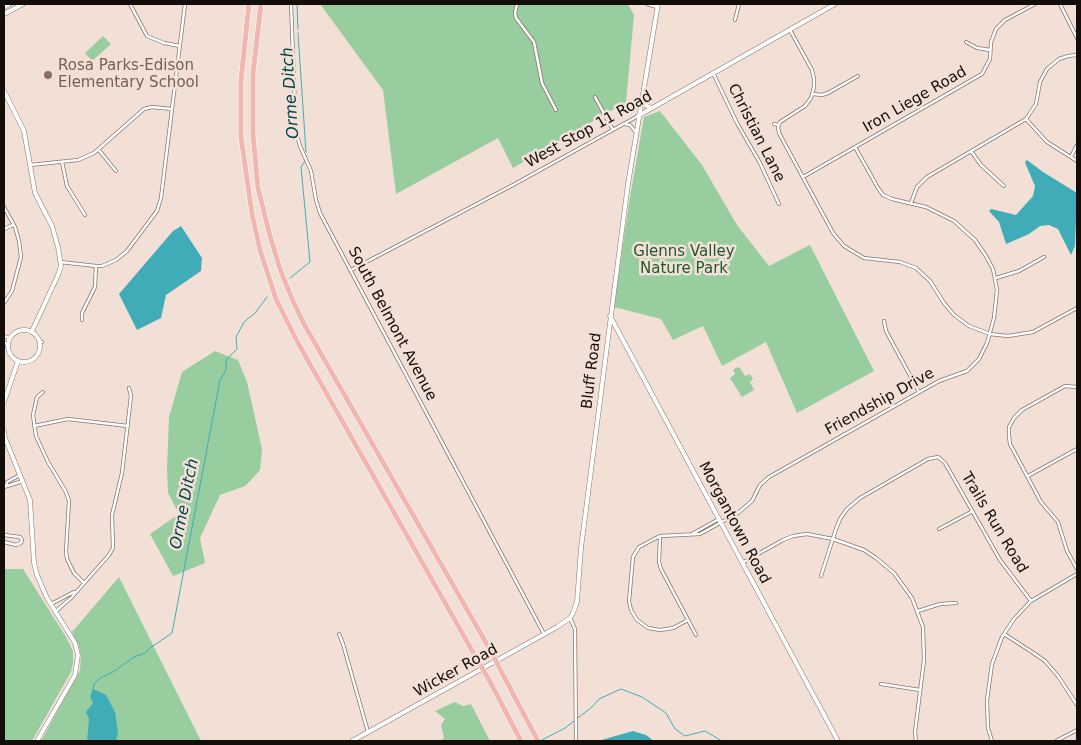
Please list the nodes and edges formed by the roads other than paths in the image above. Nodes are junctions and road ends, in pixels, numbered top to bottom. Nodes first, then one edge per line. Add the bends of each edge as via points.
1 (10, 4) edge
2 (23, 4) edge
3 (130, 4) edge
4 (185, 4) edge
5 (249, 4) edge
6 (261, 4) edge
7 (290, 4) edge
8 (518, 4) edge
9 (647, 4) edge
10 (739, 4) edge
11 (834, 4) edge
12 (1035, 4) edge
13 (1060, 4) edge
14 (657, 6) edge
15 (4, 7) edge
16 (4, 14) edge
17 (735, 20) dead end
18 (790, 30) junction
19 (1077, 38) edge
20 (966, 42) dead end
21 (180, 46) junction
22 (990, 50) junction
23 (1077, 55) edge
24 (712, 73) junction
25 (858, 76) dead end
26 (4, 91) edge
27 (813, 94) junction
28 (596, 97) dead end
29 (641, 98) junction
30 (652, 108) junction
31 (172, 110) junction
32 (556, 110) dead end
33 (638, 116) junction
34 (1026, 119) junction
35 (624, 124) junction
36 (774, 124) dead end
37 (778, 125) junction
38 (613, 130) junction
39 (636, 131) junction
40 (1077, 145) edge
41 (855, 147) junction
42 (98, 149) junction
43 (971, 151) junction
44 (1070, 157) junction
45 (1077, 161) edge
46 (62, 162) junction
47 (30, 165) junction
48 (116, 170) dead end
49 (803, 177) junction
50 (1004, 186) dead end
51 (911, 203) junction
52 (779, 204) dead end
53 (4, 207) edge
54 (84, 215) dead end
55 (13, 224) junction
56 (4, 229) edge
57 (1044, 257) dead end
58 (60, 262) junction
59 (96, 266) junction
60 (350, 271) junction
61 (996, 278) junction
62 (4, 303) edge
63 (1077, 308) edge
64 (610, 316) junction
65 (82, 320) dead end
66 (884, 321) dead end
67 (32, 331) junction
68 (990, 334) junction
69 (4, 336) edge
70 (9, 338) junction
71 (6, 343) edge
72 (18, 361) junction
73 (1076, 387) edge
74 (129, 388) dead end
75 (42, 392) dead end
76 (919, 392) junction
77 (4, 402) edge
78 (34, 426) junction
79 (128, 426) junction
80 (4, 431) edge
81 (1077, 449) edge
82 (20, 474) junction
83 (1028, 477) junction
84 (23, 481) junction
85 (5, 486) edge
86 (971, 512) junction
87 (720, 521) junction
88 (939, 529) dead end
89 (4, 535) edge
90 (660, 536) junction
91 (833, 539) junction
92 (4, 542) edge
93 (742, 563) junction
94 (1077, 570) edge
95 (1077, 574) edge
96 (821, 576) dead end
97 (84, 583) junction
98 (76, 592) junction
99 (1031, 601) junction
100 (956, 603) dead end
101 (52, 604) junction
102 (56, 611) junction
103 (918, 611) junction
104 (570, 618) junction
105 (688, 620) junction
106 (339, 634) dead end
107 (1004, 634) junction
108 (544, 635) junction
109 (696, 635) dead end
110 (881, 684) dead end
111 (920, 690) junction
112 (1077, 705) edge
113 (1077, 730) edge
114 (368, 732) junction
115 (37, 741) edge
116 (355, 741) edge
117 (521, 741) edge
118 (538, 741) edge
119 (576, 741) edge
120 (838, 741) edge
121 (916, 741) edge
122 (992, 741) edge
123 (1056, 741) edge

1 - 15 street
2 - 16 street
3 - 21 street via 147,36
4 - 21 street
5 - 117 highway, bridge via 241,80 241,137 254,223 276,299
6 - 118 highway, bridge via 253,72 253,142 258,188 281,272 304,324 493,655
7 - 60 street, South Belmont Avenue via 297,136 310,169 320,213
8 - 32 street via 516,18 534,42 542,83
9 - 14 street
10 - 17 street
11 - 18 street, West Stop 11 Road
12 - 22 street, Iron Liege Road via 1001,23 992,36
13 - 19 street
14 - 29 street, Bluff Road
18 - 24 street, West Stop 11 Road
18 - 27 street via 812,70
20 - 22 street
21 - 31 street
22 - 41 street, Iron Liege Road via 986,68 977,77
23 - 34 street via 1059,59 1046,69 1036,104
24 - 30 street, West Stop 11 Road
24 - 52 street, Christian Lane
25 - 27 street via 828,93
26 - 47 street via 24,129
27 - 37 street via 805,106
28 - 38 street
29 - 30 street
29 - 33 street, Bluff Road
30 - 33 street, West Stop 11 Road
31 - 42 street via 144,109
31 - 59 street via 157,210 122,257
33 - 35 street, West Stop 11 Road
33 - 39 street, Bluff Road
34 - 43 street
34 - 44 street via 1047,142
35 - 38 street, West Stop 11 Road
35 - 39 street via 629,124
36 - 37 street
37 - 49 street via 779,133
38 - 60 street, West Stop 11 Road
39 - 64 street, Bluff Road
40 - 44 street
41 - 49 street, Iron Liege Road
41 - 51 street via 883,195
42 - 46 street via 78,160
42 - 48 street
43 - 50 street
43 - 51 street via 927,177 917,187
44 - 45 street
46 - 47 street
46 - 54 street via 67,186
47 - 58 street via 35,193 56,237
49 - 68 street via 833,233 844,246 864,258 900,262 916,268 930,280 954,315 969,326
51 - 61 street via 939,212 965,230 986,256
53 - 55 street
55 - 56 street
55 - 62 street via 21,257 12,291
57 - 61 street via 1019,271
58 - 59 street
58 - 67 street via 58,275
59 - 65 street via 95,287 82,313
60 - 108 street, South Belmont Avenue
61 - 68 street, Friendship Drive via 996,305
63 - 68 street via 1033,332 1008,336
64 - 87 street, Morgantown Road
64 - 104 street, Bluff Road via 576,602
66 - 76 street via 886,331
67 - 70 street via 22,329
67 - 72 street via 41,342 39,351 27,362
68 - 76 street, Friendship Drive via 974,365
69 - 70 street
70 - 71 street
71 - 72 street via 10,354
72 - 77 street
73 - 83 street via 1065,386 1022,410 1009,426 1010,444
74 - 79 street via 132,396
75 - 78 street via 37,397
76 - 87 street, Friendship Drive via 769,477 745,508
78 - 79 street via 68,419
78 - 97 street via 48,462 69,501 67,559 74,574
79 - 97 street via 112,515 113,548
80 - 82 street
81 - 83 street
82 - 84 street
82 - 85 street
83 - 94 street via 1058,522
84 - 85 street
84 - 101 street via 30,500 36,569 41,587
86 - 88 street
86 - 91 street, Trails Run Road via 945,463 938,457 928,459 854,502 840,519
86 - 99 street, Trails Run Road via 1000,560
87 - 90 street, Friendship Drive via 700,534
87 - 93 street, Morgantown Road
89 - 92 street via 22,540 16,545
90 - 105 street via 661,569
90 - 105 street via 638,547 633,558 631,610 636,620 648,628 673,628
91 - 93 street via 807,534 793,536
91 - 96 street
91 - 103 street via 864,550 886,565 905,586
93 - 120 street, Morgantown Road
95 - 99 street
97 - 98 street
98 - 101 street
98 - 102 street
99 - 107 street
100 - 103 street
101 - 102 street
102 - 115 street via 75,643 78,662 75,675
103 - 111 street via 925,646
104 - 108 street, Wicker Road
104 - 119 street, Bluff Road via 575,629
105 - 109 street
106 - 114 street
107 - 112 street via 1045,662
107 - 122 street via 992,664 987,700
108 - 114 street, Wicker Road
110 - 111 street
111 - 121 street
113 - 123 street
114 - 116 street, Wicker Road

